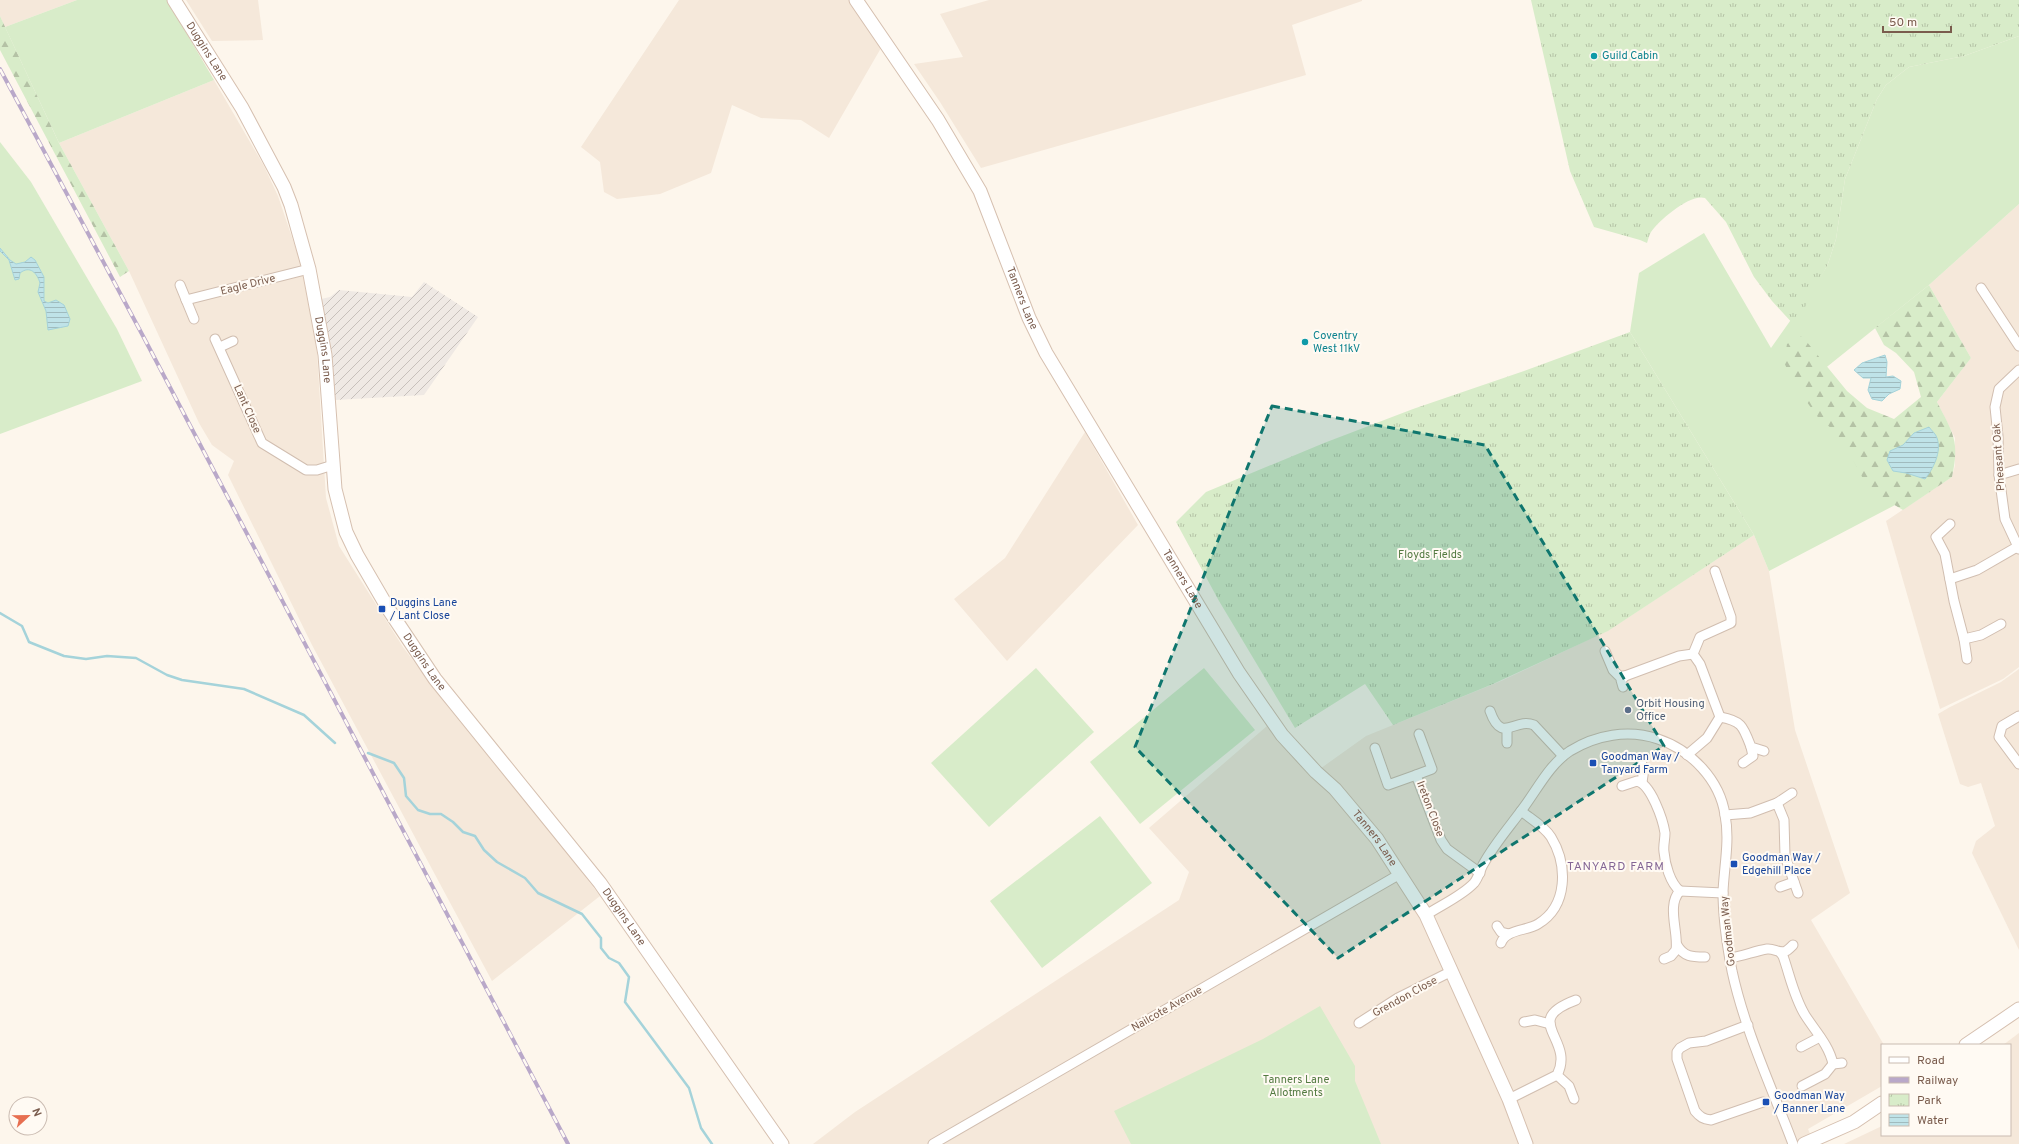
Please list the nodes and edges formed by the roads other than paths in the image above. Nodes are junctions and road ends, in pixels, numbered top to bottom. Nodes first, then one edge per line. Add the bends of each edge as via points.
1 (174, 0) edge
2 (856, 0) edge
3 (309, 269) junction
4 (180, 286) dead end
5 (1981, 288) dead end
6 (186, 300) junction
7 (194, 319) dead end
8 (233, 341) dead end
9 (2019, 346) edge
10 (2019, 370) edge
11 (333, 465) junction
12 (2019, 469) edge
13 (1999, 475) junction
14 (1950, 524) dead end
15 (2018, 548) edge
16 (1715, 571) dead end
17 (1950, 579) junction
18 (2001, 624) dead end
19 (1964, 639) junction
20 (1606, 650) dead end
21 (1693, 654) junction
22 (1967, 659) dead end
23 (1625, 676) junction
24 (1623, 688) dead end
25 (1490, 711) dead end
26 (2019, 716) edge
27 (1720, 717) junction
28 (1507, 730) junction
29 (1419, 734) dead end
30 (1507, 743) dead end
31 (1751, 747) junction
32 (1375, 748) dead end
33 (1764, 750) dead end
34 (1687, 755) junction
35 (1563, 756) junction
36 (1641, 762) dead end
37 (1743, 763) dead end
38 (2019, 764) edge
39 (1416, 775) junction
40 (1642, 782) junction
41 (1622, 786) dead end
42 (1792, 793) dead end
43 (1777, 803) junction
44 (1521, 811) junction
45 (1725, 815) junction
46 (1480, 873) junction
47 (1400, 874) junction
48 (1794, 882) junction
49 (1780, 887) dead end
50 (1680, 891) junction
51 (1723, 893) junction
52 (1798, 893) dead end
53 (1426, 914) junction
54 (1497, 926) dead end
55 (1509, 934) junction
56 (1501, 943) dead end
57 (1677, 945) junction
58 (1793, 945) dead end
59 (1780, 952) junction
60 (1705, 957) dead end
61 (1730, 958) junction
62 (1664, 959) dead end
63 (1452, 971) junction
64 (1576, 1000) dead end
65 (2019, 1009) edge
66 (1524, 1022) dead end
67 (1359, 1023) dead end
68 (1550, 1024) junction
69 (1748, 1026) junction
70 (1820, 1037) junction
71 (1967, 1044) edge
72 (1801, 1047) dead end
73 (1557, 1075) junction
74 (1802, 1086) dead end
75 (1509, 1099) junction
76 (1574, 1100) dead end
77 (1763, 1102) dead end
78 (1881, 1104) edge
79 (782, 1144) edge
80 (933, 1144) edge
81 (1526, 1144) edge
82 (1793, 1144) edge
83 (1804, 1144) edge

1 - 3 street, Duggins Lane via 238,101 284,187
2 - 47 street, Tanners Lane via 934,114 968,169 980,191 1028,318 1046,353 1239,673 1282,735 1357,814
3 - 6 street, Eagle Drive
3 - 11 street, Duggins Lane via 325,355
4 - 6 street
5 - 9 street
6 - 7 street
8 - 11 street, Lant Close via 217,343 262,443 306,470 317,470
10 - 13 street, Pheasant Oak via 2004,382 1996,398
11 - 79 street, Duggins Lane via 336,496 346,532 389,610 435,679 600,883
12 - 13 street
13 - 15 street, Pheasant Oak via 2005,519
14 - 17 street via 1936,536 1945,554
15 - 17 street via 1977,570
16 - 21 street via 1731,623 1700,637
17 - 19 street
18 - 19 street via 1981,635
19 - 22 street
20 - 23 street via 1615,672 1619,676
21 - 23 street via 1679,656
21 - 27 street via 1700,664
23 - 24 street via 1621,680
25 - 28 street via 1493,720
26 - 38 street via 2002,726 1999,737
27 - 31 street via 1738,722 1744,728
27 - 34 street via 1708,738
28 - 30 street
28 - 35 street via 1528,722 1534,725
29 - 39 street, Ireton Close via 1432,769
31 - 33 street
31 - 37 street via 1753,756
32 - 39 street, Ireton Close via 1388,785
34 - 35 street, Goodman Way via 1655,738 1612,734 1586,743
34 - 45 street, Goodman Way via 1709,776 1719,794
35 - 44 street, Goodman Way
36 - 40 street via 1644,770
39 - 46 street, Ireton Close via 1441,840 1447,849
40 - 41 street
40 - 50 street via 1650,792 1664,828 1666,863 1676,888
42 - 43 street
43 - 45 street via 1750,812
43 - 48 street via 1784,820 1785,856
44 - 46 street, Goodman Way via 1484,863
44 - 55 street via 1550,836 1556,849 1563,886 1559,898 1543,920 1537,925
45 - 51 street, Goodman Way via 1727,831
46 - 53 street, Goodman Way via 1468,888
47 - 53 street, Tanners Lane
47 - 80 street, Nailcote Avenue
48 - 49 street
48 - 52 street
50 - 51 street
50 - 57 street via 1674,906
51 - 61 street, Goodman Way
53 - 63 street, Tanners Lane
54 - 55 street via 1501,932
55 - 56 street
57 - 60 street via 1683,954
57 - 62 street via 1674,954
58 - 59 street
59 - 61 street via 1766,949
59 - 70 street via 1784,956 1794,991
61 - 69 street, Goodman Way
63 - 67 street, Grendon Close via 1398,998
63 - 75 street, Tanners Lane
64 - 68 street via 1555,1009 1550,1016
65 - 71 street
66 - 68 street via 1535,1020
68 - 73 street via 1562,1060
69 - 77 street via 1706,1041 1688,1043 1677,1052 1677,1059 1696,1111 1706,1120
69 - 82 street, Goodman Way
70 - 72 street
70 - 74 street via 1838,1063 1825,1074
73 - 75 street
73 - 76 street via 1569,1086
75 - 81 street, Tanners Lane
78 - 83 street via 1854,1122

